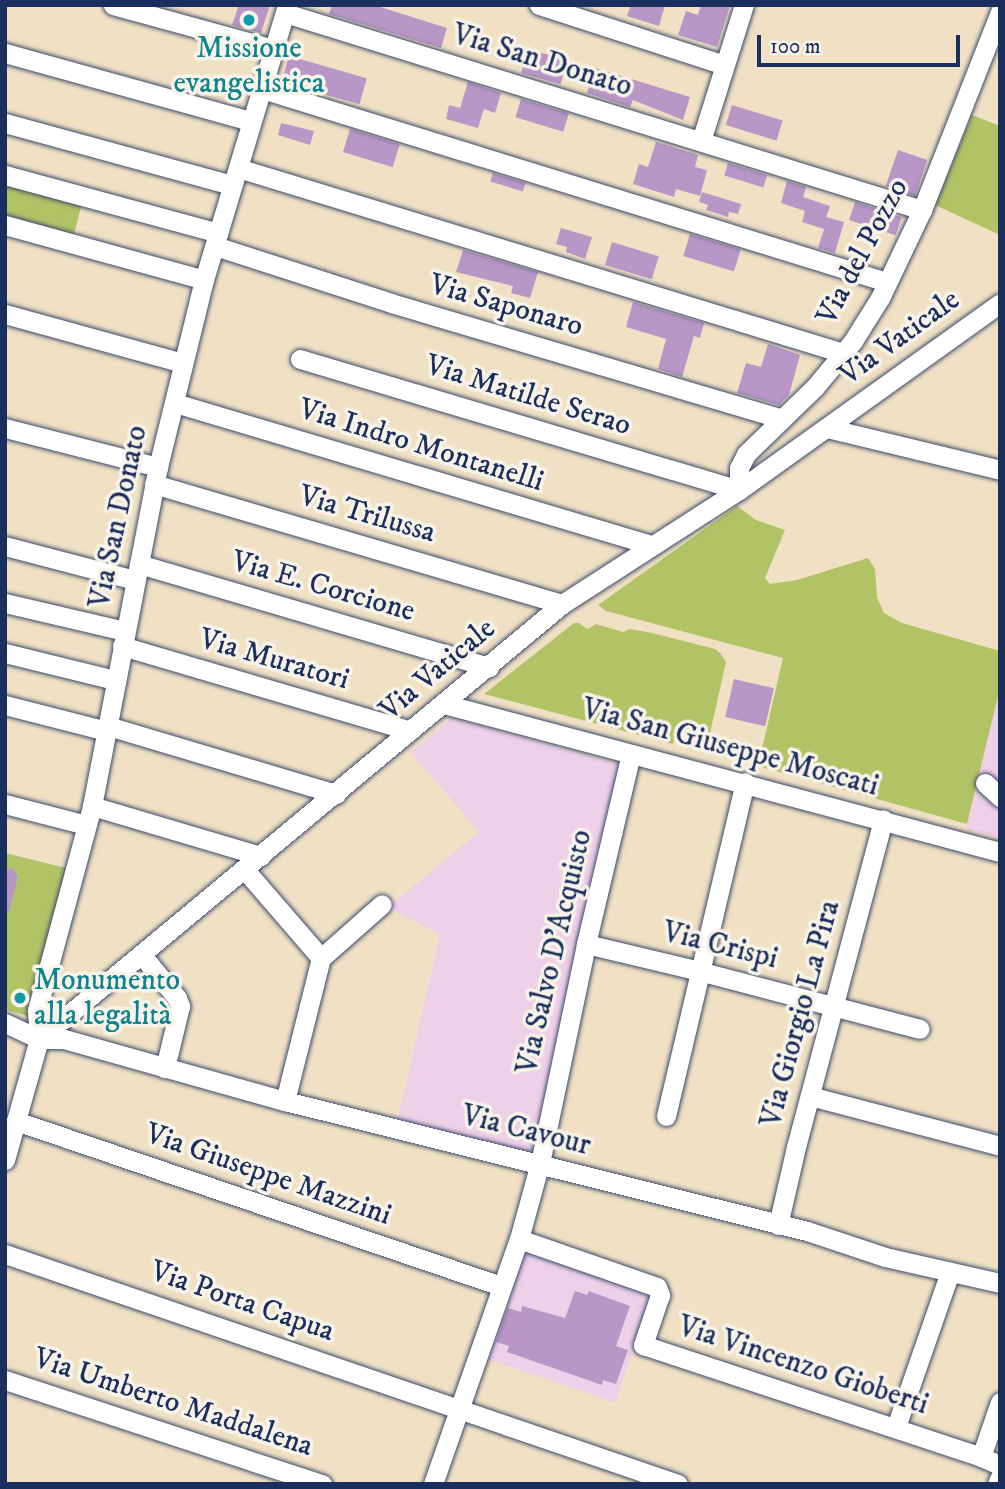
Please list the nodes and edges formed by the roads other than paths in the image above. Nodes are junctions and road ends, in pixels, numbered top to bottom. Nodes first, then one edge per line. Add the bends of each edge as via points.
1 (113, 5) edge
2 (539, 5) edge
3 (744, 5) edge
4 (286, 9) edge
5 (999, 14) edge
6 (274, 49) junction
7 (5, 53) edge
8 (725, 65) junction
9 (262, 89) junction
10 (251, 121) junction
11 (5, 123) edge
12 (701, 141) junction
13 (5, 175) edge
14 (235, 177) junction
15 (922, 210) junction
16 (5, 225) edge
17 (217, 240) junction
18 (204, 280) junction
19 (887, 282) junction
20 (1000, 303) edge
21 (5, 314) edge
22 (843, 353) junction
23 (300, 359) dead end
24 (183, 363) junction
25 (174, 403) junction
26 (782, 419) junction
27 (5, 428) edge
28 (827, 428) junction
29 (1000, 470) edge
30 (156, 476) junction
31 (739, 490) junction
32 (650, 545) junction
33 (5, 546) edge
34 (137, 572) junction
35 (5, 603) edge
36 (562, 604) junction
37 (123, 639) junction
38 (5, 653) edge
39 (489, 667) junction
40 (115, 680) junction
41 (444, 704) junction
42 (5, 705) edge
43 (107, 728) junction
44 (410, 731) junction
45 (631, 754) junction
46 (745, 782) junction
47 (985, 783) dead end
48 (336, 794) junction
49 (1000, 797) edge
50 (5, 804) edge
51 (92, 806) junction
52 (883, 819) junction
53 (86, 825) junction
54 (1000, 852) edge
55 (261, 856) junction
56 (245, 870) junction
57 (382, 904) dead end
58 (586, 944) junction
59 (141, 954) junction
60 (321, 958) junction
61 (699, 971) junction
62 (835, 1005) junction
63 (5, 1023) edge
64 (920, 1030) dead end
65 (39, 1039) junction
66 (165, 1068) junction
67 (810, 1096) junction
68 (285, 1101) junction
69 (14, 1109) edge
70 (666, 1116) dead end
71 (1000, 1146) edge
72 (5, 1160) edge
73 (540, 1163) junction
74 (778, 1225) junction
75 (519, 1239) junction
76 (5, 1254) edge
77 (950, 1272) junction
78 (1000, 1283) edge
79 (501, 1286) junction
80 (5, 1380) edge
81 (1000, 1402) edge
82 (459, 1407) junction
83 (896, 1427) junction
84 (981, 1457) junction
85 (1000, 1465) edge
86 (1000, 1477) edge
87 (322, 1484) edge
88 (433, 1484) edge
89 (678, 1484) edge
90 (996, 1484) edge

1 - 6 street
2 - 8 street
3 - 8 street
4 - 6 street, Via San Donato
4 - 12 street, Via San Donato
5 - 15 street, Via del Pozzo
6 - 9 street, Via San Donato
7 - 10 street
8 - 12 street
9 - 10 street, Via San Donato
9 - 19 street
10 - 14 street, Via San Donato
11 - 14 street
12 - 15 street, Via San Donato
13 - 17 street, Via Saponaro
14 - 17 street, Via San Donato
14 - 22 street
15 - 19 street, Via del Pozzo
16 - 18 street
17 - 18 street, Via San Donato
17 - 26 street, Via Saponaro via 391,303
18 - 24 street, Via San Donato
19 - 22 street, Via del Pozzo
20 - 28 street, Via Vaticale
21 - 24 street
22 - 26 street, Via del Pozzo
23 - 31 street, Via Matilde Serao
24 - 25 street, Via San Donato
25 - 30 street, Via San Donato
25 - 32 street, Via Indro Montanelli
26 - 31 street, Via del Pozzo via 746,454 739,468
27 - 30 street, Via Trilussa
28 - 29 street
28 - 31 street, Via Vaticale
30 - 34 street, Via San Donato
30 - 36 street, Via Trilussa
31 - 32 street, Via Vaticale
32 - 36 street, Via Vaticale
33 - 34 street, Via E. Corcione
34 - 37 street, Via San Donato
34 - 39 street, Via E. Corcione
35 - 37 street, Via Muratori
36 - 39 street, Via Vaticale
37 - 40 street, Via San Donato
37 - 44 street, Via Muratori
38 - 40 street
39 - 41 street, Via Vaticale
40 - 43 street, Via San Donato
41 - 44 street, Via Vaticale
41 - 45 street, Via San Giuseppe Moscati
42 - 43 street
43 - 48 street
43 - 51 street, Via San Donato
44 - 48 street, Via Vaticale
45 - 46 street, Via San Giuseppe Moscati
45 - 58 street, Via Salvo D'Acquisto
46 - 52 street, Via San Giuseppe Moscati
46 - 61 street
47 - 49 street
48 - 55 street, Via Vaticale
50 - 53 street
51 - 53 street, Via San Donato
51 - 55 street
52 - 54 street, Via San Giuseppe Moscati
52 - 62 street, Via Giorgio La Pira
53 - 65 street, Via San Donato via 37,1010
55 - 56 street, Via Vaticale
56 - 59 street, Via Vaticale
56 - 60 street
57 - 60 street
58 - 61 street, Via Crispi
58 - 73 street, Via Salvo D'Acquisto
59 - 65 street, Via Vaticale
59 - 66 street via 180,1006
60 - 68 street
61 - 62 street, Via Crispi
61 - 70 street
62 - 64 street, Via Crispi
62 - 67 street, Via Giorgio La Pira
63 - 65 street
65 - 66 street, Via Cavour via 64,1039
65 - 69 street
66 - 68 street, Via Cavour
67 - 71 street
67 - 74 street, Via Giorgio La Pira
68 - 73 street, Via Cavour
69 - 72 street
69 - 79 street, Via Giuseppe Mazzini
73 - 74 street, Via Cavour
73 - 75 street, Via Salvo D'Acquisto
74 - 77 street, Via Cavour
75 - 79 street, Via Salvo D'Acquisto
75 - 83 street, Via Vincenzo Gioberti via 657,1287 660,1295 643,1345
76 - 82 street, Via Porta Capua
77 - 78 street, Via Cavour
77 - 83 street
79 - 82 street, Via Salvo D'Acquisto
80 - 87 street, Via Umberto Maddalena
81 - 84 street
82 - 88 street, Via Salvo D'Acquisto
82 - 89 street, Via Porta Capua
83 - 84 street, Via Vincenzo Gioberti
84 - 85 street, Via Vincenzo Gioberti
86 - 90 street

